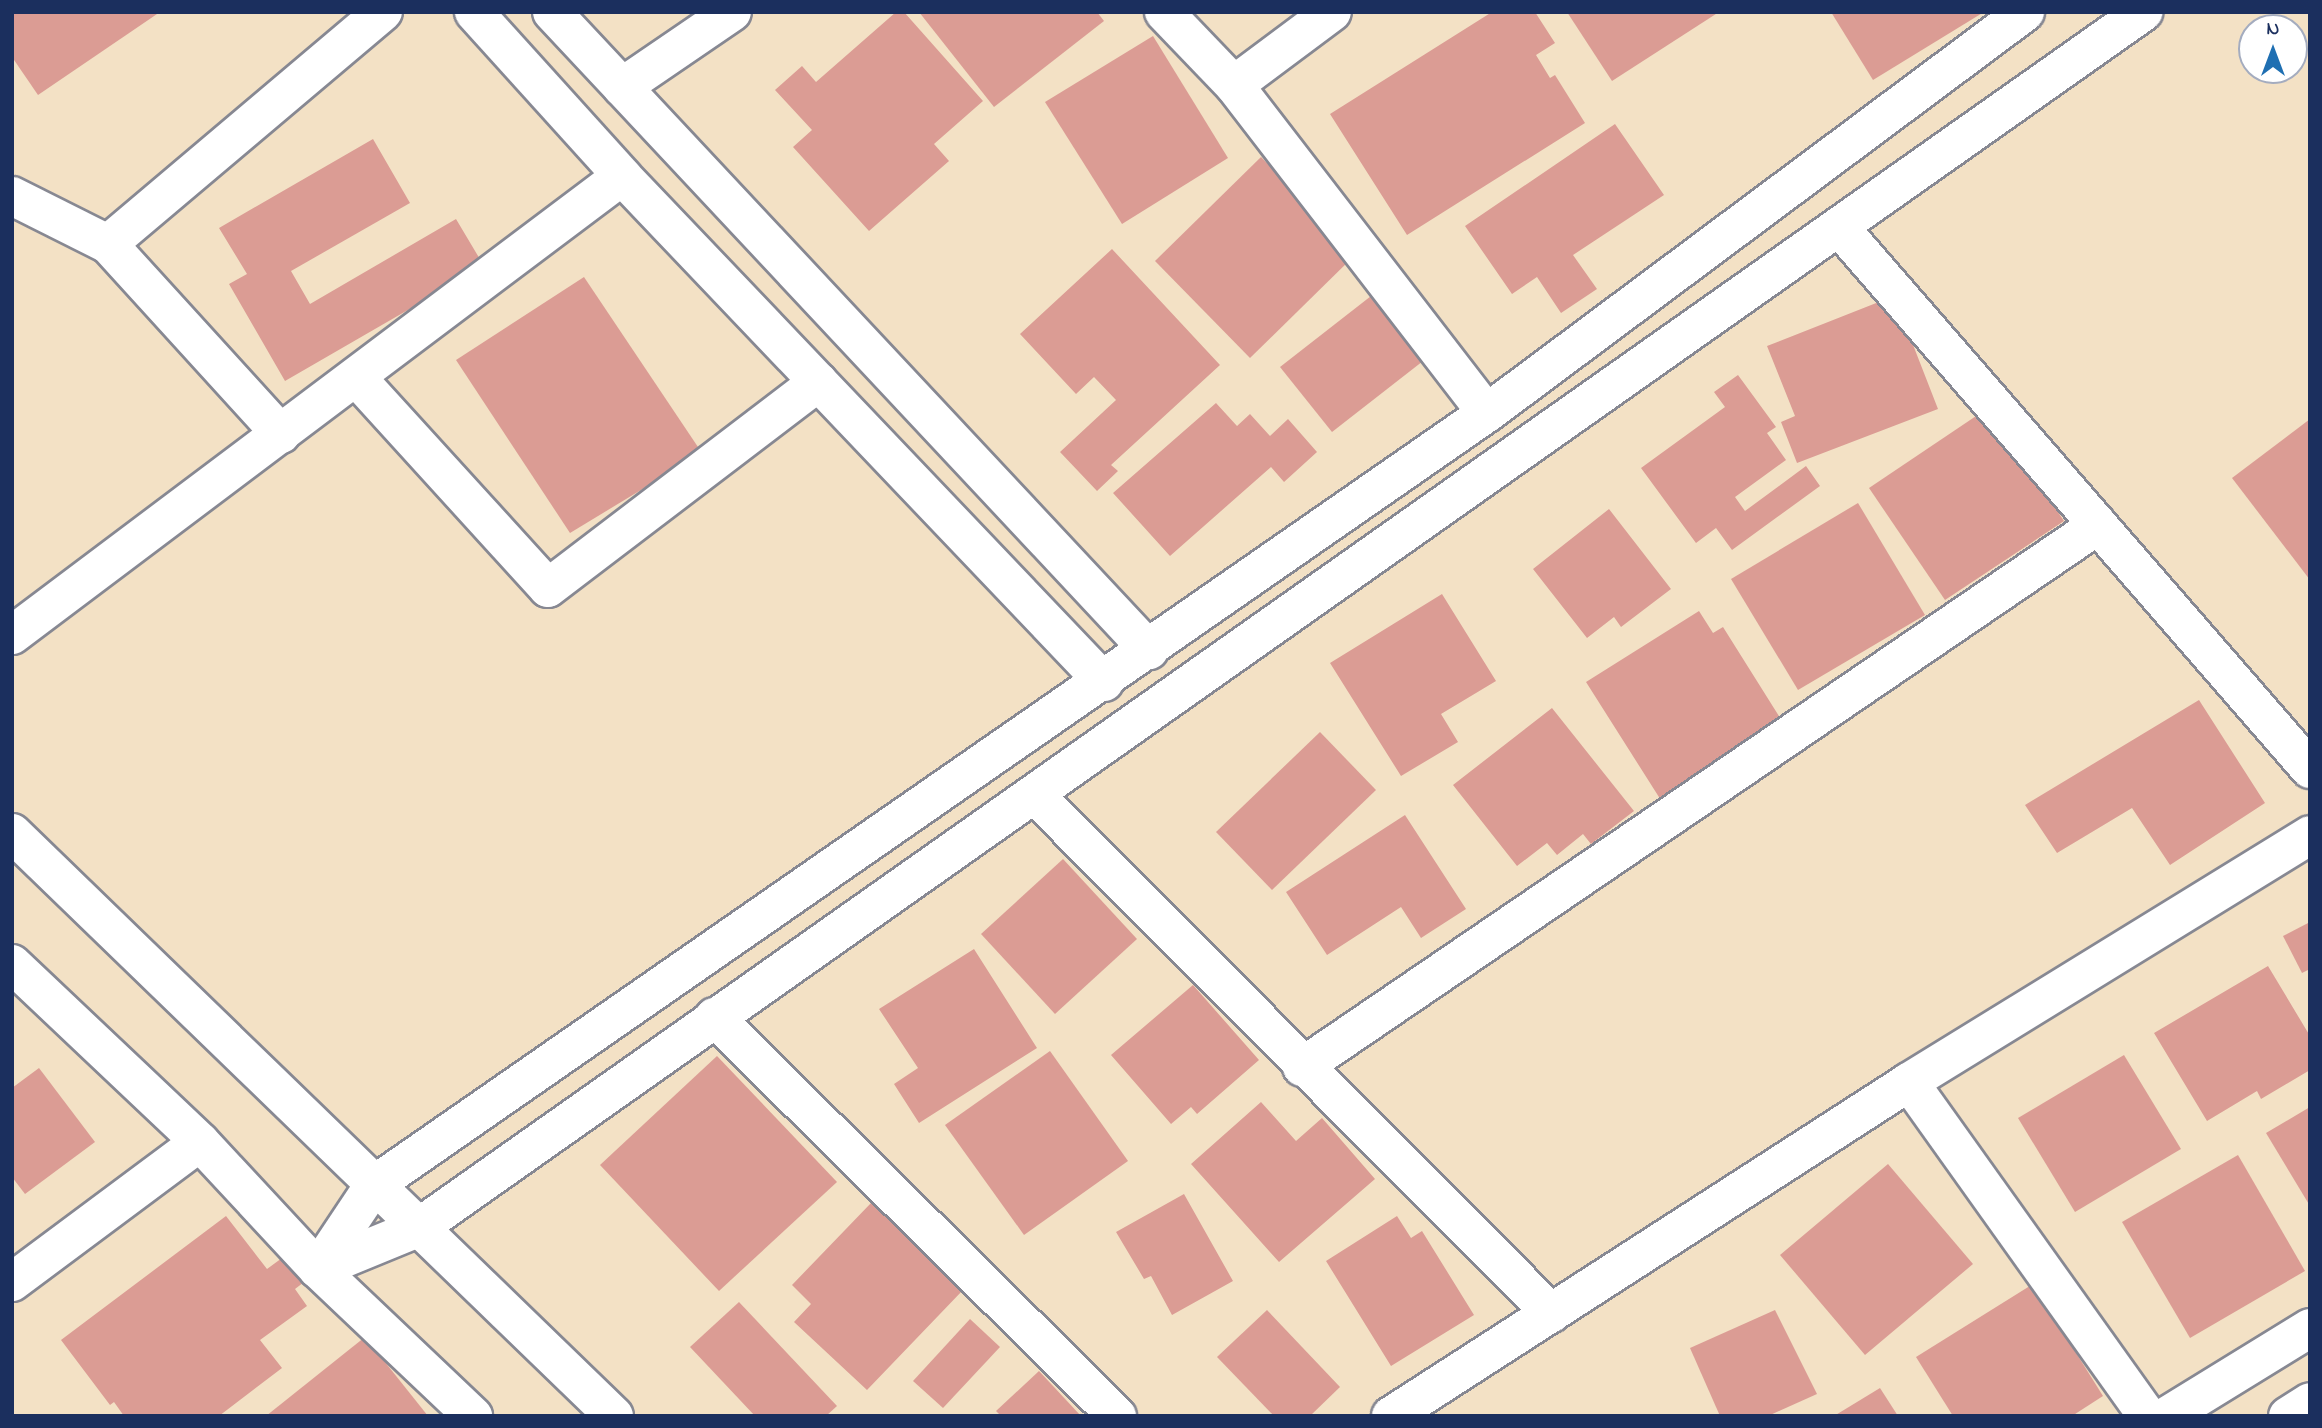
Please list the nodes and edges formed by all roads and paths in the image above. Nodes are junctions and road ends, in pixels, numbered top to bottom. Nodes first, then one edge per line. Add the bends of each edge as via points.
1 (383, 12) edge
2 (474, 12) edge
3 (552, 12) edge
4 (732, 12) edge
5 (1164, 12) edge
6 (1332, 12) edge
7 (2025, 12) edge
8 (2143, 12) edge
9 (1234, 85) junction
10 (622, 87) junction
11 (622, 176) junction
12 (12, 196) edge
13 (1839, 227) junction
14 (108, 244) junction
15 (356, 377) junction
16 (818, 382) junction
17 (1487, 412) junction
18 (281, 434) junction
19 (2098, 525) junction
20 (12, 635) edge
21 (1149, 650) junction
22 (1104, 682) junction
23 (2310, 769) edge
24 (1036, 796) junction
25 (12, 833) edge
26 (2310, 835) edge
27 (12, 964) edge
28 (714, 1017) junction
29 (1302, 1067) junction
30 (1909, 1082) junction
31 (200, 1142) junction
32 (374, 1185) junction
33 (418, 1228) junction
34 (318, 1269) junction
35 (12, 1282) edge
36 (1551, 1313) junction
37 (2310, 1328) edge
38 (2310, 1402) edge
39 (473, 1416) edge
40 (614, 1416) edge
41 (1117, 1416) edge
42 (1391, 1416) edge
43 (2147, 1416) edge
44 (2167, 1416) edge
45 (2288, 1416) edge

1 - 14 street
2 - 11 street
3 - 10 street
4 - 10 street
5 - 9 street
6 - 9 street
7 - 17 street
8 - 13 street
9 - 17 street
10 - 21 street
11 - 15 street
11 - 16 street
12 - 14 street
13 - 19 street
13 - 24 street
14 - 18 street
15 - 16 street via 548,587
15 - 18 street
16 - 22 street
17 - 21 street
18 - 20 street
19 - 23 street
19 - 29 street
21 - 22 street
22 - 32 street
24 - 28 street
24 - 29 street
25 - 32 street
26 - 30 street
27 - 31 street
28 - 33 street
28 - 41 street
29 - 36 street
30 - 36 street
30 - 43 street
31 - 34 street
31 - 35 street
32 - 33 street
32 - 34 street
33 - 34 street
33 - 40 street
34 - 39 street
36 - 42 street
37 - 44 street
38 - 45 street

